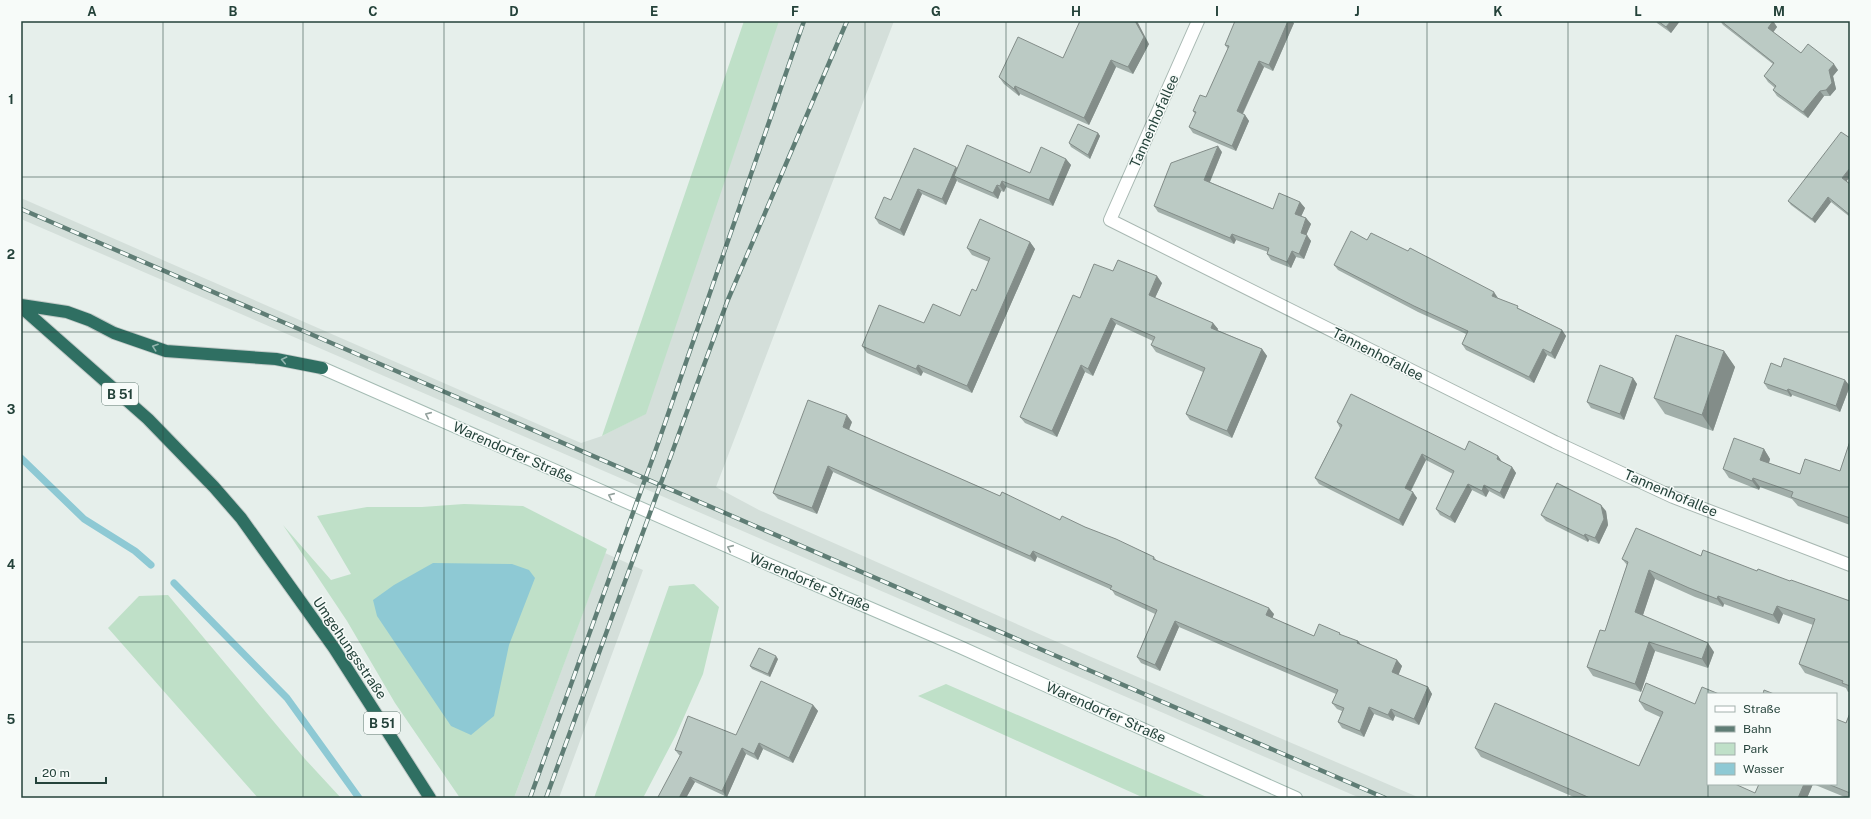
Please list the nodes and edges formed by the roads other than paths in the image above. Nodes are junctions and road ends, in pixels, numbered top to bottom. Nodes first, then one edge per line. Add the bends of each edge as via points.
1 (1198, 21) edge
2 (21, 306) edge
3 (322, 368) joint
4 (1850, 565) edge
5 (430, 798) edge
6 (1296, 798) edge

1 - 4 main road, Tannenhofallee via 1110,220 1555,442 1673,497
3 -> 2 highway via 276,359 166,351 114,333 67,312
2 - 5 highway, Umgehungsstraße / B 51 via 148,419 241,518 334,648
6 -> 3 main road, Warendorfer Straße via 960,647

